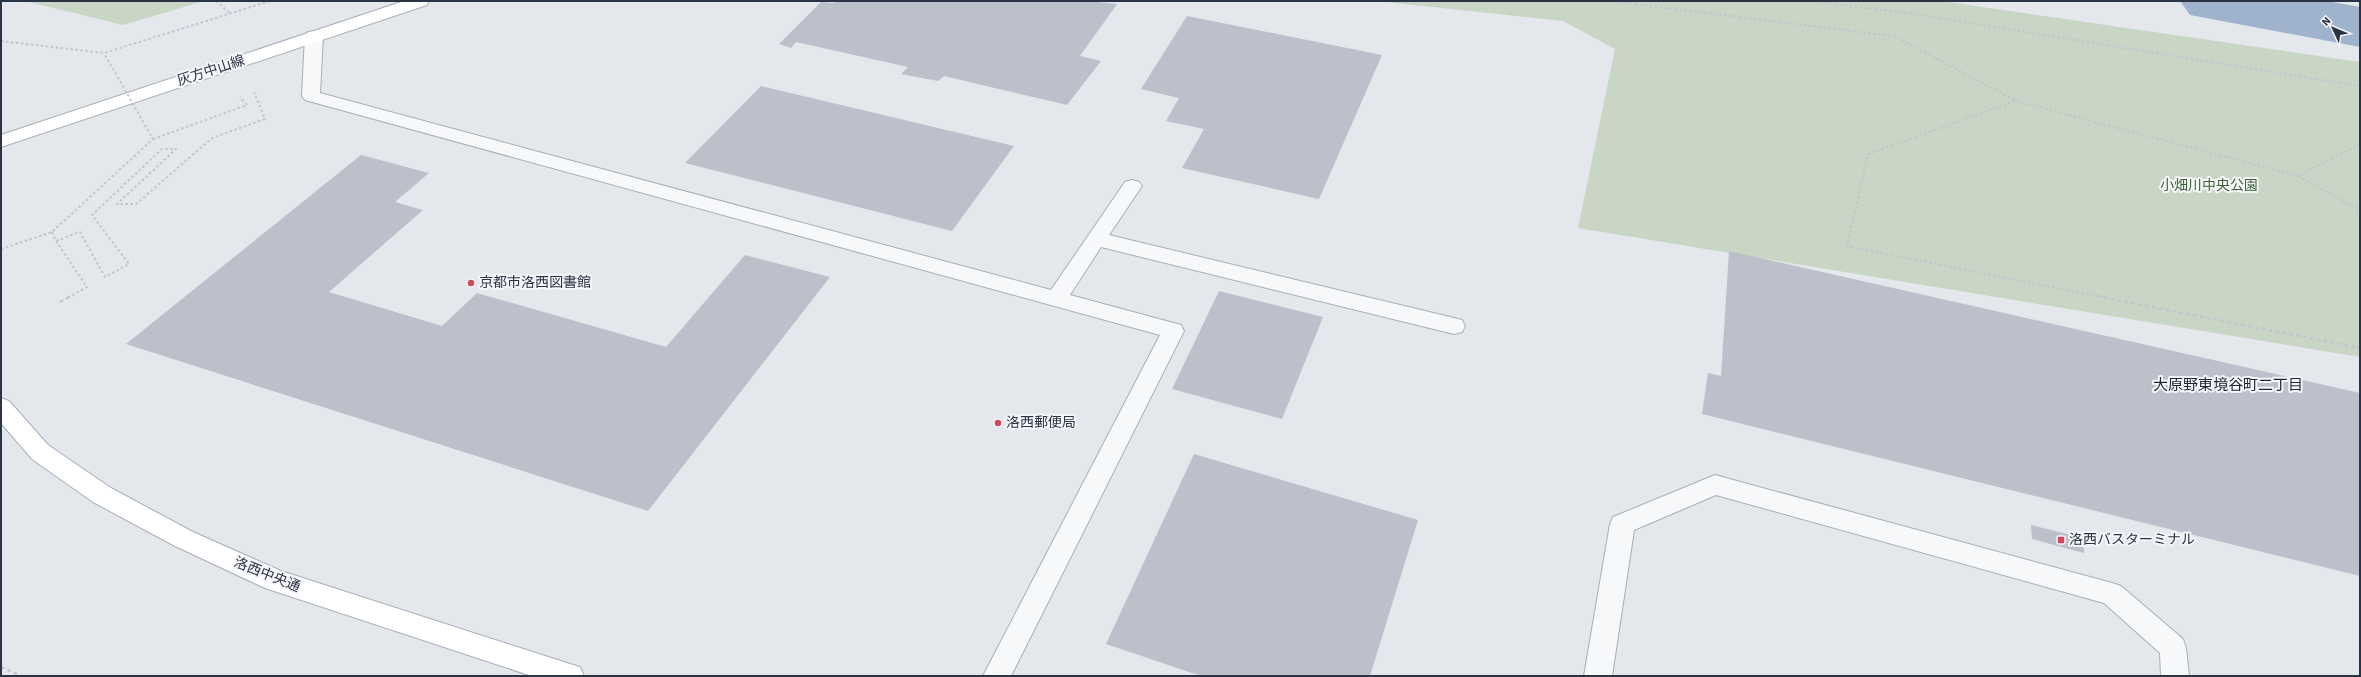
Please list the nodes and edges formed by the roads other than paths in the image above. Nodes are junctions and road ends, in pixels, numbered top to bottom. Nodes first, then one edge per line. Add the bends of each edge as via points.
1 (421, 1) edge
2 (314, 36) junction
3 (1, 141) edge
4 (1132, 186) dead end
5 (1096, 239) junction
6 (1056, 299) junction
7 (1454, 326) dead end
8 (1, 407) edge
9 (570, 676) edge
10 (997, 676) edge
11 (1598, 676) edge
12 (2175, 676) edge

1 - 2 street, 灰方中山線
2 - 3 street, 灰方中山線
2 - 6 street via 311,96
4 - 5 street
5 - 6 street
5 - 7 street
6 - 10 street via 1172,331
8 - 9 street, 洛西中央通 via 40,452 102,495 184,539 274,580
11 - 12 street via 1622,524 1715,485 2112,594 2173,648

